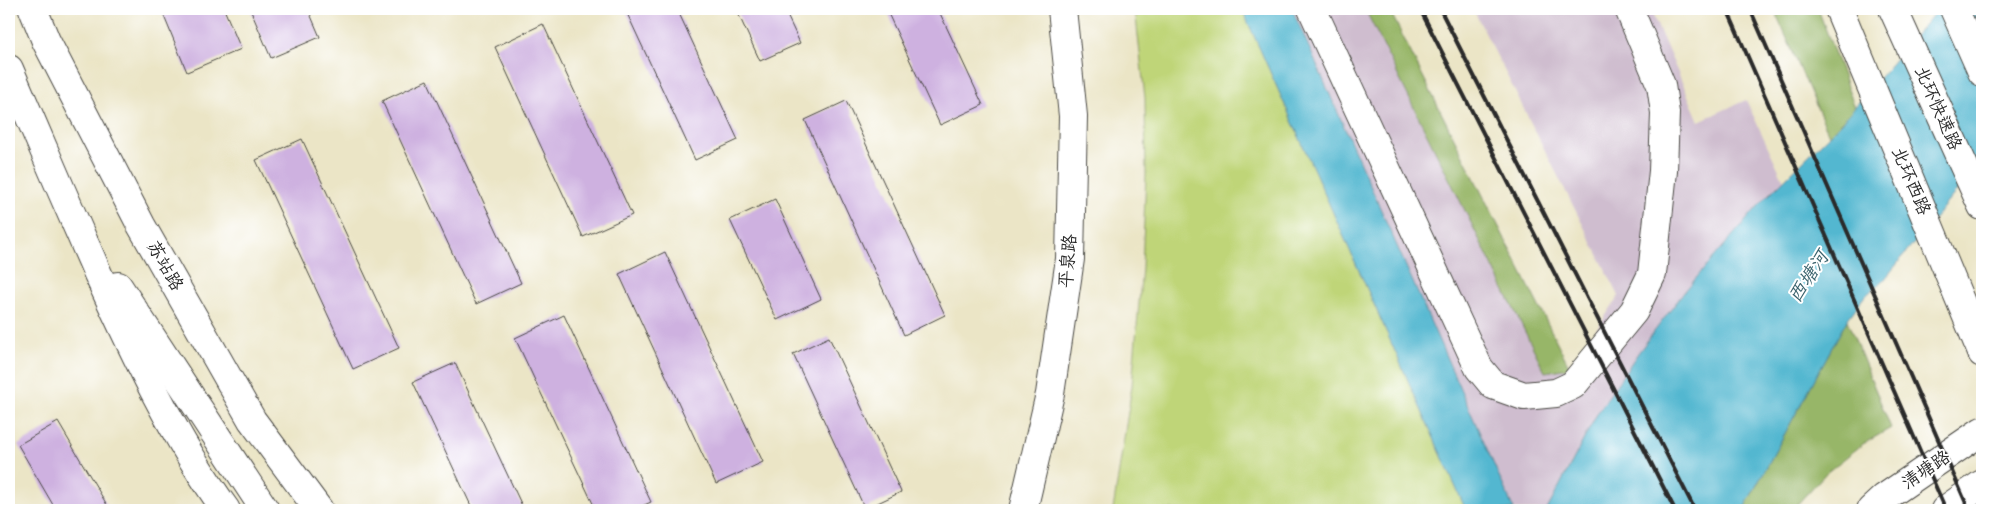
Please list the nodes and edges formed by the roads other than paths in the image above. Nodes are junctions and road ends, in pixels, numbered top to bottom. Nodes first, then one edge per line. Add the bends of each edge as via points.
1 (33, 9) edge
2 (1062, 9) edge
3 (1312, 9) edge
4 (1629, 9) edge
5 (1839, 9) edge
6 (1893, 9) edge
7 (1954, 9) edge
8 (9, 69) edge
9 (1982, 72) edge
10 (1982, 206) edge
11 (69, 209) junction
12 (1982, 353) edge
13 (1982, 431) edge
14 (1982, 484) edge
15 (226, 510) edge
16 (264, 510) edge
17 (319, 510) edge
18 (1023, 510) edge
19 (1871, 510) edge
20 (1945, 510) edge

1 - 17 main road, 苏站路 via 46,41 142,225 252,420
2 - 18 main road, 平泉路 via 1073,116 1070,259 1050,394
3 - 4 main road via 1478,368 1493,386 1524,396 1556,393 1573,385 1634,311 1652,274 1663,171 1665,113 1661,85
5 - 12 main road, 北环西路
6 - 10 main road, 北环快速路
7 - 9 main road
8 - 11 main road
11 - 15 main road via 127,338 171,422
11 - 16 main road
13 - 19 main road, 清塘路
14 - 20 main road

